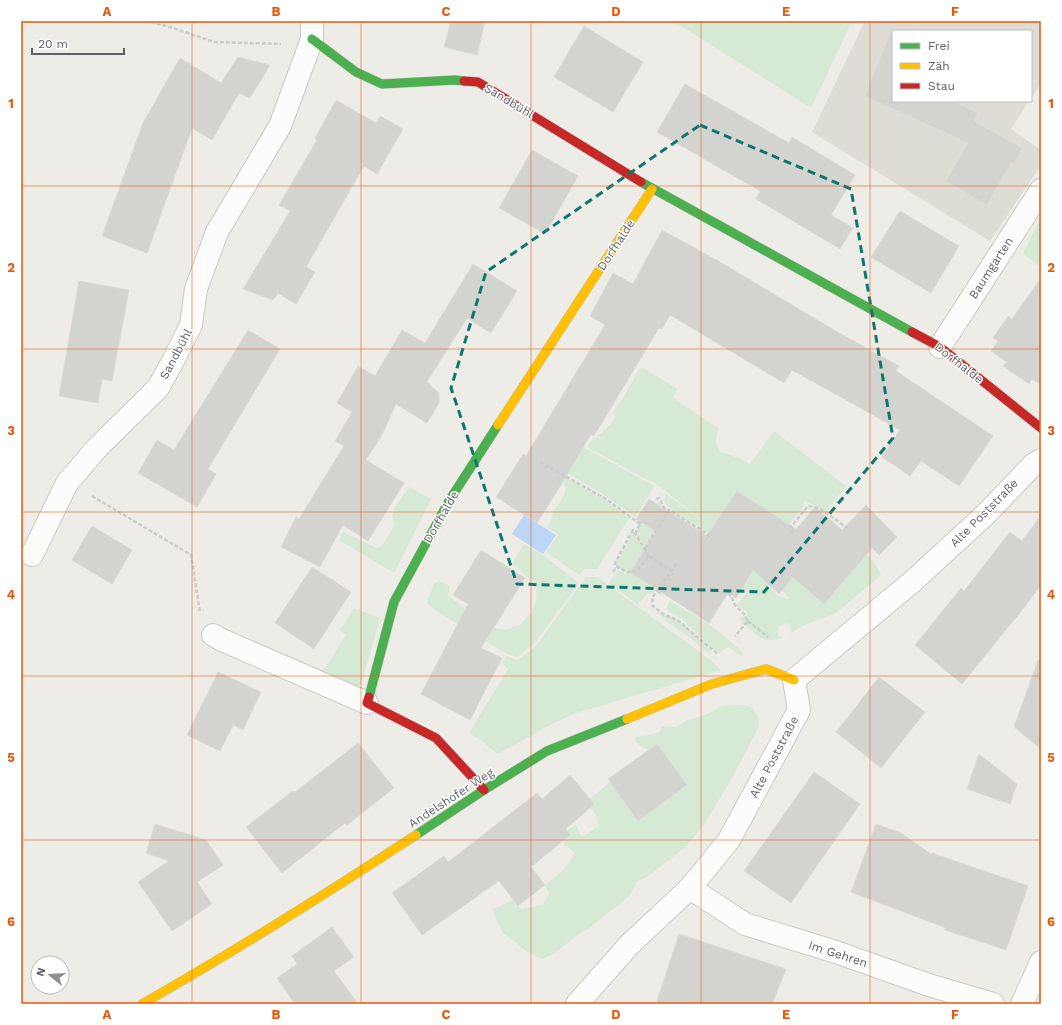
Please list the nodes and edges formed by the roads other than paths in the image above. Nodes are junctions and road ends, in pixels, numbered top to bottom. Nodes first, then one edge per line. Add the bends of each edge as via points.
1 (312, 30) edge
2 (652, 189) junction
3 (1041, 190) edge
4 (940, 346) junction
5 (1041, 428) edge
6 (1041, 460) edge
7 (32, 555) dead end
8 (213, 635) road end
9 (794, 680) junction
10 (367, 703) junction
11 (484, 790) junction
12 (690, 888) junction
13 (1041, 962) edge
14 (142, 1004) edge
15 (577, 1004) edge
16 (993, 1004) edge
17 (1022, 1004) edge

1 - 2 street, Sandbühl via 356,72 382,84 455,80 478,82
1 - 7 street, Sandbühl via 280,126 217,232 196,289 191,326 170,368 158,388 96,448 67,483
2 - 4 street, Dorfhalde
2 - 10 street, Dorfhalde via 449,501 394,602
3 - 4 street, Baumgarten
4 - 5 street, Dorfhalde
6 - 9 street, Alte Poststraße via 912,582
8 - 10 street
9 - 11 street, Andelshofer Weg via 766,669 712,684 547,751
9 - 12 street, Alte Poststraße via 799,710 729,840
10 - 11 street via 436,738
11 - 14 street, Andelshofer Weg via 344,882
12 - 15 street, Alte Poststraße via 630,944
12 - 16 street, Im Gehren via 745,924
13 - 17 street

